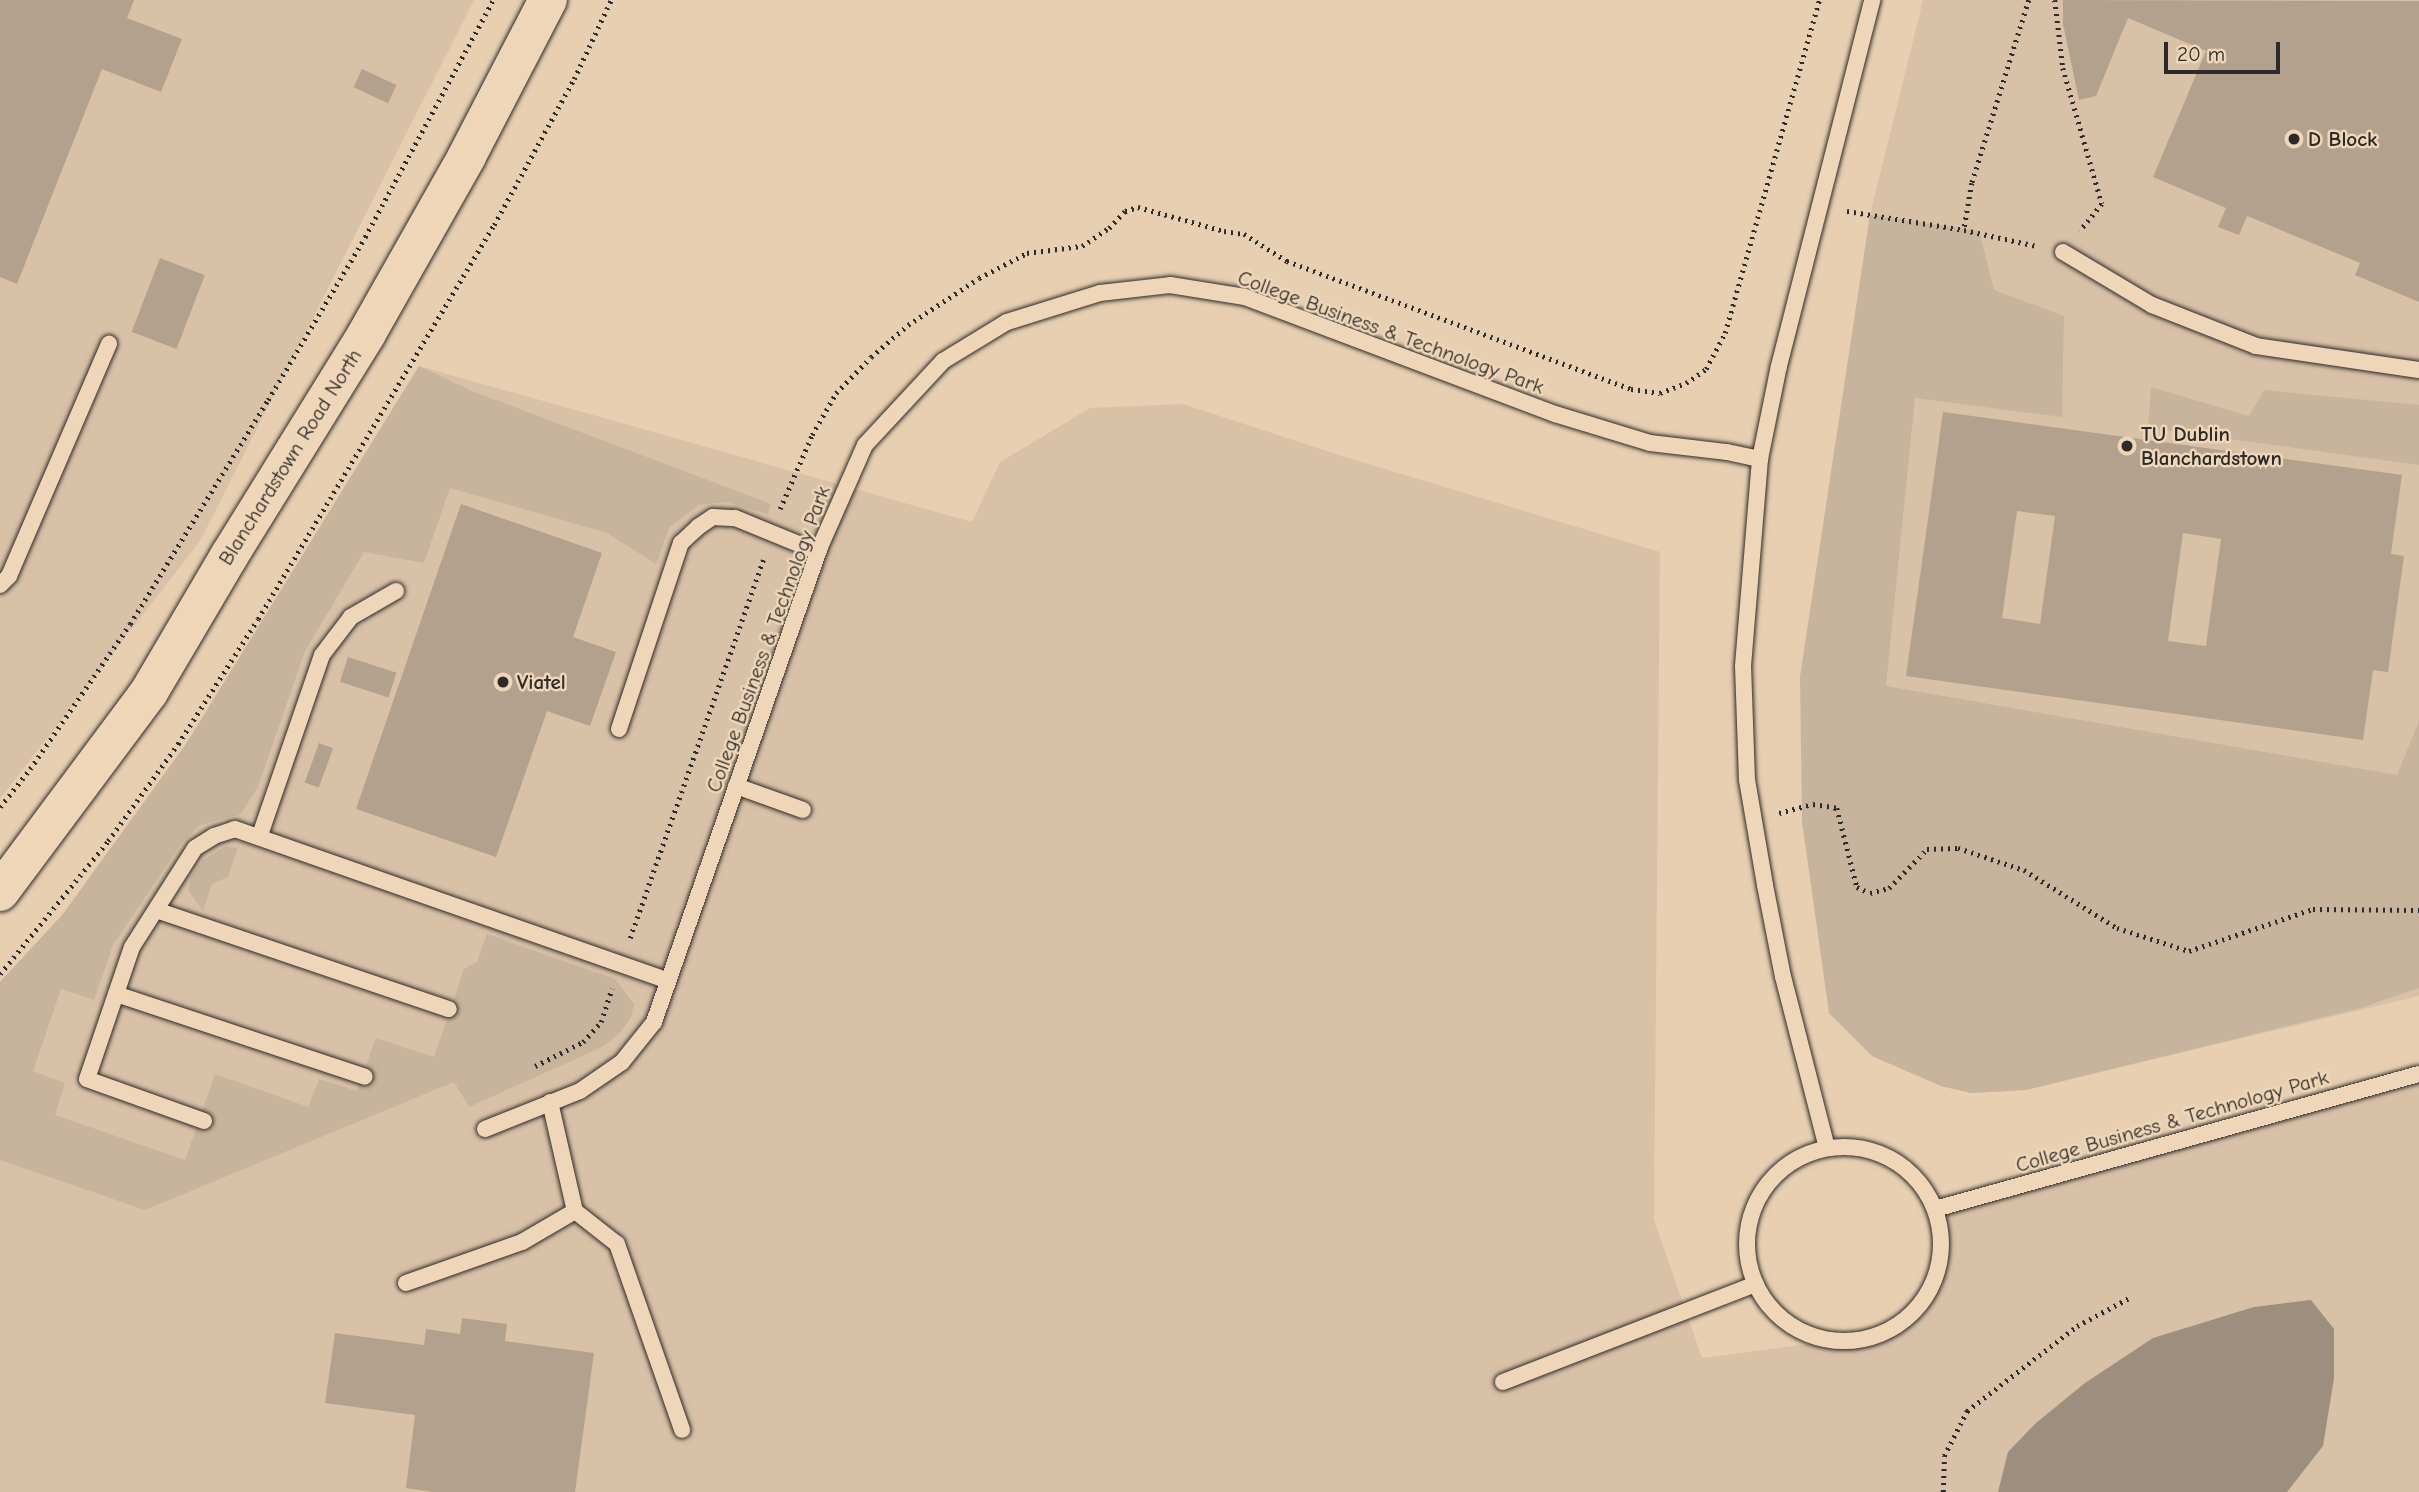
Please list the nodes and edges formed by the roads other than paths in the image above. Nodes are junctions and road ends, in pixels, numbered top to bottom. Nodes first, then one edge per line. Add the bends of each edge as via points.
1 (548, 0) edge
2 (1872, 0) edge
3 (2063, 252) road end
4 (109, 344) dead end
5 (2419, 370) edge
6 (1760, 459) junction
7 (818, 552) junction
8 (0, 585) edge
9 (396, 591) dead end
10 (619, 729) dead end
11 (736, 786) junction
12 (803, 810) dead end
13 (260, 835) junction
14 (0, 892) edge
15 (156, 910) junction
16 (668, 981) junction
17 (116, 994) junction
18 (449, 1009) dead end
19 (2419, 1074) edge
20 (365, 1077) dead end
21 (550, 1102) junction
22 (204, 1121) dead end
23 (485, 1129) dead end
24 (1827, 1148) junction
25 (1935, 1209) junction
26 (575, 1212) junction
27 (406, 1283) dead end
28 (1756, 1284) junction
29 (1503, 1382) dead end
30 (682, 1430) dead end

1 - 14 main road, Blanchardstown Road North via 367,333 149,692
2 - 6 lane via 1779,366
3 - 5 lane via 2152,305 2256,346
4 - 8 lane via 9,576
6 - 7 lane, College Business & Technology Park via 1650,443 1555,414 1245,297 1170,285 1100,293 1007,322 943,361 865,446
6 - 24 lane via 1743,666 1747,780 1783,977
7 - 10 lane via 735,518 713,517 698,527 681,543
7 - 11 lane, College Business & Technology Park
9 - 13 lane via 351,617 322,655
11 - 12 lane
11 - 16 lane, College Business & Technology Park
13 - 15 lane via 235,828 195,848
13 - 16 lane
15 - 17 lane via 132,947
15 - 18 lane
16 - 21 lane, College Business & Technology Park via 654,1022 622,1062 580,1091
17 - 20 lane
17 - 22 lane via 87,1079
19 - 25 lane, College Business & Technology Park
21 - 23 lane, College Business & Technology Park
21 - 26 lane
24 - 25 lane via 1861,1149 1892,1159 1918,1181
24 - 28 lane via 1776,1175 1758,1199 1749,1226 1748,1256
25 - 28 lane via 1942,1238 1939,1268 1927,1295 1908,1318 1883,1334 1857,1341 1809,1335 1769,1307
26 - 27 lane via 522,1242
26 - 30 lane via 617,1244
28 - 29 lane

